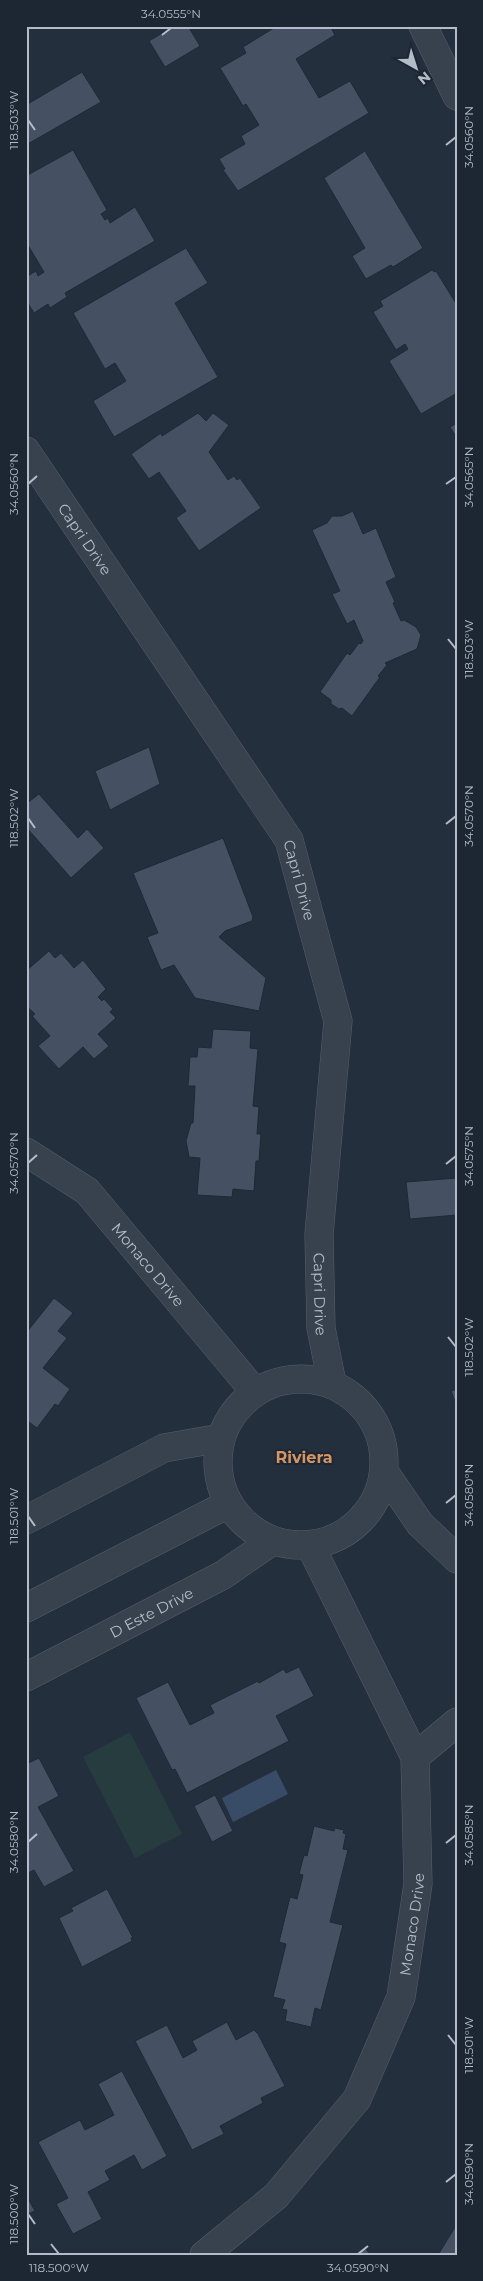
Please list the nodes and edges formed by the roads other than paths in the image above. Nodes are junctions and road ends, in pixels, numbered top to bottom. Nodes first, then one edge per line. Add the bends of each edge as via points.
1 (423, 26) edge
2 (457, 96) edge
3 (26, 451) edge
4 (26, 1152) edge
5 (332, 1384) junction
6 (256, 1392) junction
7 (221, 1438) junction
8 (385, 1473) junction
9 (228, 1504) junction
10 (26, 1520) edge
11 (272, 1541) junction
12 (310, 1545) junction
13 (457, 1559) edge
14 (26, 1608) edge
15 (26, 1678) edge
16 (457, 1722) edge
17 (415, 1757) junction
18 (204, 2255) edge

1 - 2 street
3 - 5 street, Capri Drive via 289,840 338,1021 319,1234 320,1328
4 - 6 street, Monaco Drive via 87,1191
5 - 6 street via 306,1378 280,1381
5 - 8 street via 356,1398 374,1419 384,1445
6 - 7 street via 240,1405
7 - 9 street via 217,1461
7 - 10 street via 164,1448
8 - 12 street via 376,1500 360,1522 337,1538
8 - 13 street via 420,1524
9 - 11 street via 247,1526
9 - 14 street
11 - 12 street
11 - 15 street, D Este Drive via 223,1575
12 - 17 street, Monaco Drive
16 - 17 street
17 - 18 street, Monaco Drive via 418,1884 401,1997 357,2099 276,2196

